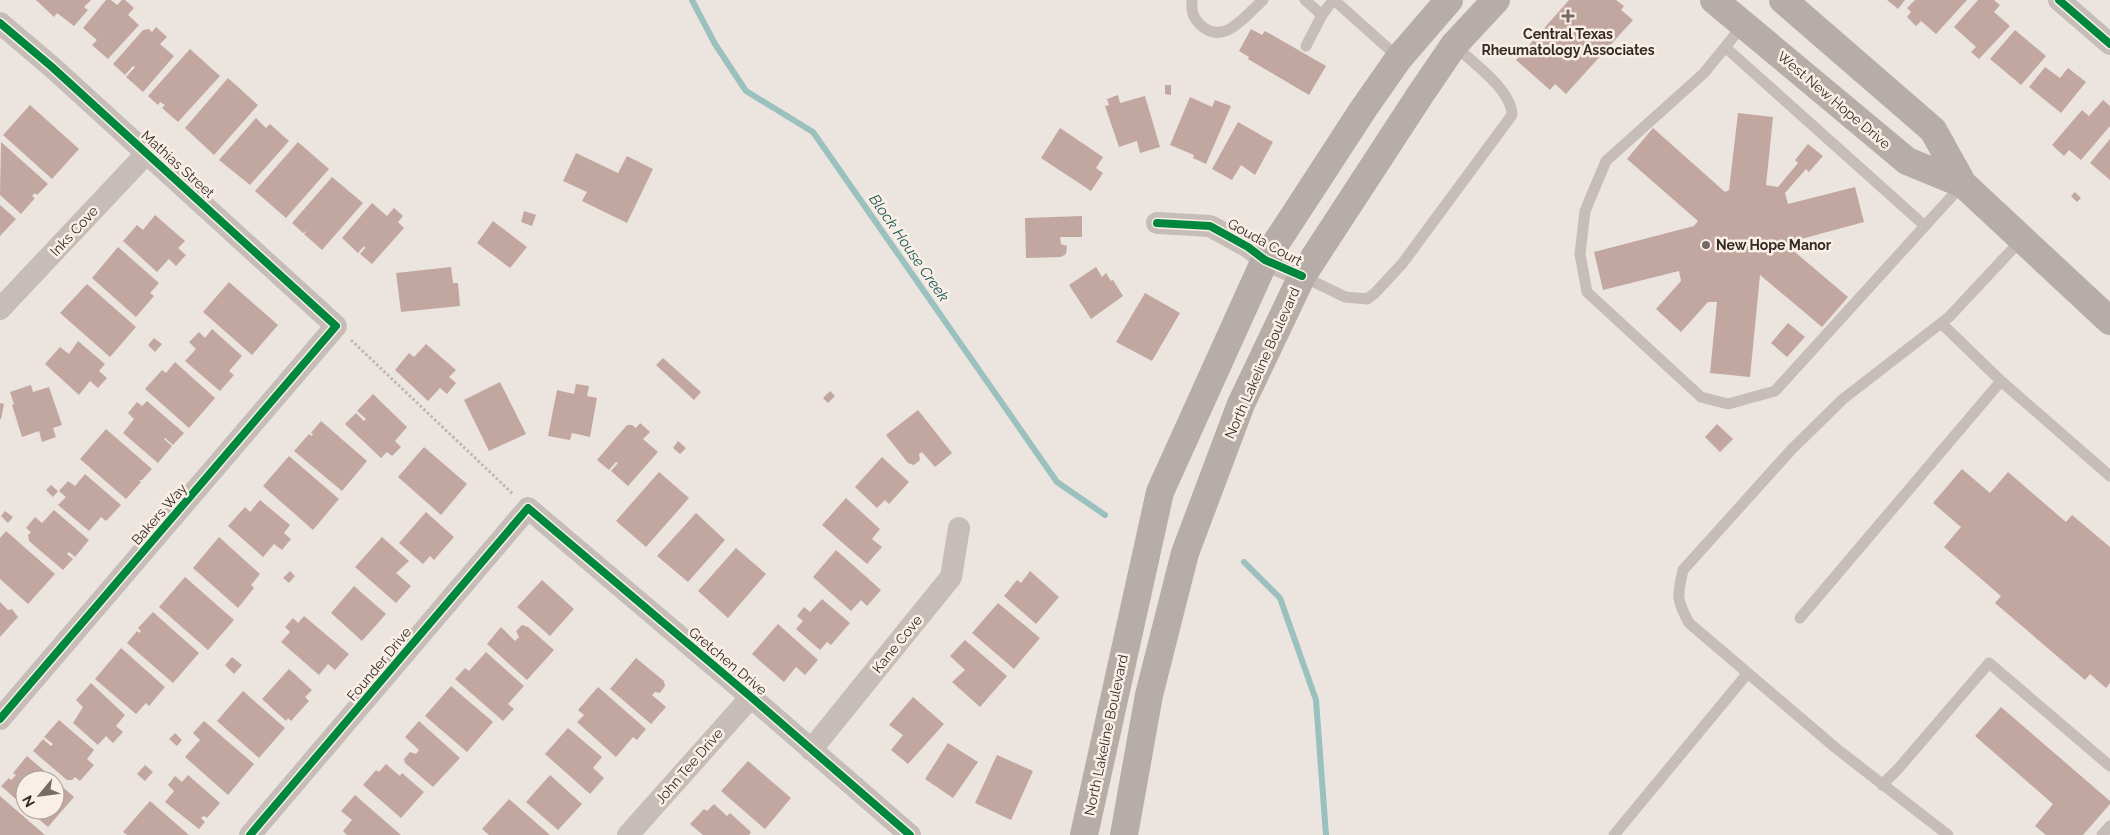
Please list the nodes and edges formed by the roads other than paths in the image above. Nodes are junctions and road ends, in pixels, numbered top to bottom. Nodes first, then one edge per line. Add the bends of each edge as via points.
1 (1192, 0) edge
2 (1263, 0) edge
3 (1305, 0) edge
4 (1334, 0) edge
5 (1449, 0) edge
6 (1496, 0) edge
7 (1714, 0) edge
8 (1784, 0) edge
9 (2059, 0) edge
10 (1322, 15) junction
11 (0, 23) edge
12 (1743, 25) junction
13 (2110, 44) edge
14 (1454, 45) junction
15 (1306, 46) dead end
16 (1725, 47) junction
17 (1400, 58) junction
18 (147, 153) junction
19 (1963, 184) junction
20 (1157, 223) dead end
21 (1925, 226) junction
22 (2022, 239) junction
23 (1265, 260) junction
24 (1302, 276) junction
25 (0, 309) edge
26 (2110, 321) edge
27 (1941, 323) junction
28 (336, 326) joint
29 (2002, 381) junction
30 (2110, 476) edge
31 (528, 508) joint
32 (959, 528) dead end
33 (1800, 618) dead end
34 (1747, 674) junction
35 (751, 697) junction
36 (0, 719) edge
37 (811, 750) junction
38 (2110, 766) edge
39 (1882, 785) junction
40 (2110, 826) edge
41 (250, 835) edge
42 (628, 835) edge
43 (910, 835) edge
44 (1084, 835) edge
45 (1124, 835) edge
46 (1614, 835) edge
47 (1948, 835) edge
48 (2102, 835) edge

1 - 2 lane via 1195,21 1206,30 1218,33 1232,29
3 - 10 lane
4 - 10 lane
4 - 17 lane
5 - 17 main road, North Lakeline Boulevard
6 - 14 main road, North Lakeline Boulevard
7 - 12 main road, West New Hope Drive
8 - 19 main road, West New Hope Drive via 1933,130
9 - 13 street
10 - 15 lane
11 - 18 street, Mathias Street
12 - 16 lane
12 - 19 main road, West New Hope Drive via 1907,161
14 - 24 main road, North Lakeline Boulevard
14 - 24 lane via 1500,88 1512,107 1512,115 1402,264 1371,296 1367,299 1345,297
16 - 21 lane
16 - 21 lane via 1704,73 1606,160 1585,211 1580,254 1587,292 1701,397 1728,404 1775,391
17 - 23 main road, North Lakeline Boulevard
18 - 25 street, Inks Cove
18 - 28 street, Mathias Street
19 - 21 lane
19 - 22 main road, West New Hope Drive
20 - 23 street, Gouda Court via 1210,226
22 - 26 main road, West New Hope Drive
22 - 27 lane
23 - 24 street, Gouda Court
23 - 44 main road, North Lakeline Boulevard via 1160,492
24 - 45 main road, North Lakeline Boulevard via 1241,404 1185,553 1149,695
27 - 29 lane
27 - 34 lane via 1843,399 1792,449 1682,570 1678,602 1689,623
28 - 36 street, Bakers Way
29 - 30 lane
29 - 33 lane
31 - 35 street, Gretchen Drive
31 - 41 street, Founder Drive
32 - 37 street, Kane Cove via 951,577
34 - 39 lane
34 - 46 lane
35 - 37 street, Gretchen Drive
35 - 42 street, John Tee Drive
37 - 43 street, Gretchen Drive
38 - 39 lane via 1990,663
39 - 47 lane
40 - 48 lane

